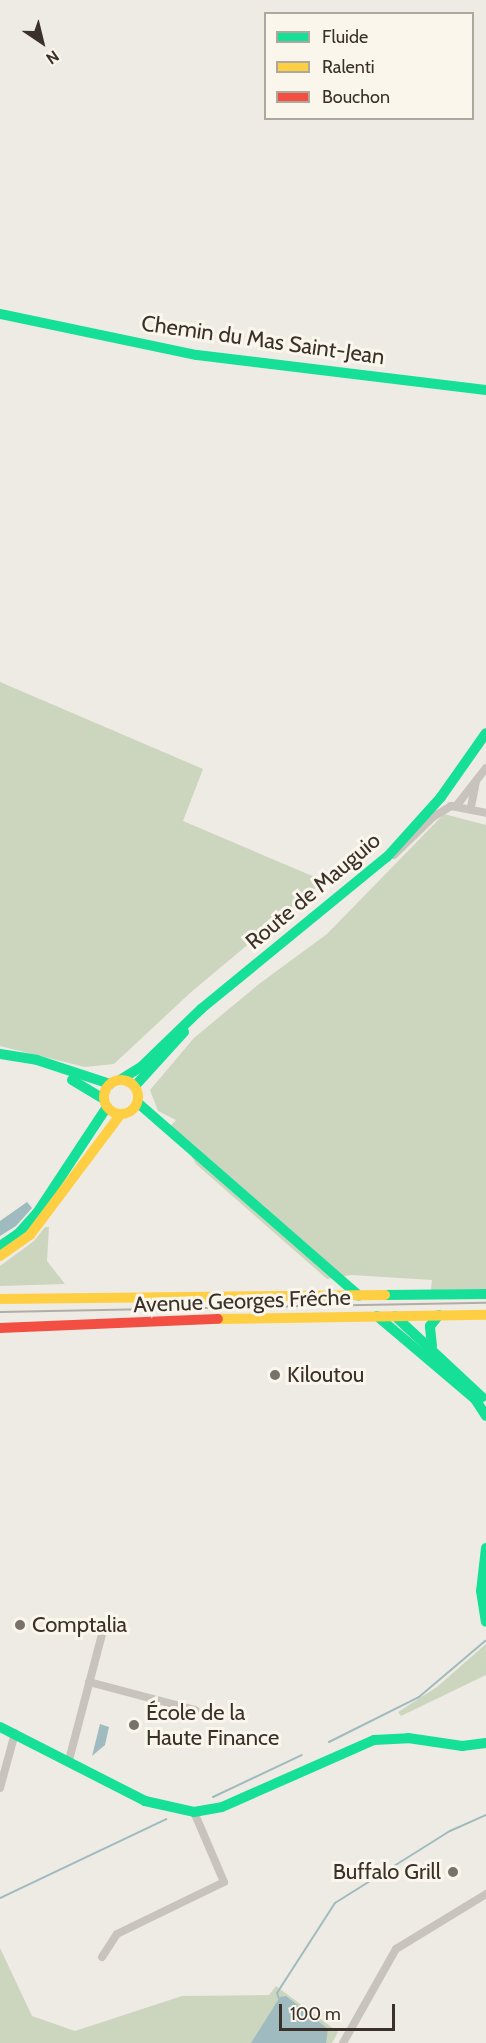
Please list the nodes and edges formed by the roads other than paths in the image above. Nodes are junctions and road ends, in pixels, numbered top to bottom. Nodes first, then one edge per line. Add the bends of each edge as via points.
1 (0, 314) edge
2 (486, 390) edge
3 (486, 733) edge
4 (486, 768) edge
5 (477, 782) junction
6 (457, 805) junction
7 (471, 807) junction
8 (486, 813) edge
9 (360, 882) junction
10 (226, 989) junction
11 (0, 1054) edge
12 (13, 1057) junction
13 (115, 1082) junction
14 (135, 1086) junction
15 (106, 1103) junction
16 (138, 1103) junction
17 (120, 1115) junction
18 (0, 1246) edge
19 (0, 1256) edge
20 (486, 1294) edge
21 (359, 1296) junction
22 (375, 1296) junction
23 (394, 1296) junction
24 (0, 1299) edge
25 (439, 1315) junction
26 (486, 1315) edge
27 (395, 1316) junction
28 (377, 1317) junction
29 (0, 1328) edge
30 (436, 1351) junction
31 (486, 1402) edge
32 (486, 1416) edge
33 (486, 1548) edge
34 (486, 1622) edge
35 (103, 1630) dead end
36 (89, 1683) junction
37 (195, 1710) dead end
38 (0, 1727) edge
39 (15, 1733) junction
40 (486, 1741) edge
41 (69, 1760) junction
42 (0, 1788) edge
43 (194, 1812) junction
44 (486, 1894) edge
45 (102, 1956) dead end
46 (343, 2043) edge

1 - 2 main road, Chemin du Mas Saint-Jean via 197,355
3 - 9 main road, Route de Mauguio via 421,821
4 - 5 street
5 - 6 street
5 - 7 street
6 - 7 street
6 - 9 street via 433,817
7 - 8 street
9 - 10 main road, Route de Mauguio
10 - 13 main road, Route de Mauguio via 142,1066
10 - 14 main road, Route de Mauguio
11 - 12 main road
12 - 13 main road
12 - 15 main road via 65,1076
13 - 14 main road
13 - 15 main road
14 - 16 main road
15 - 17 main road
15 - 18 main road via 42,1206
16 - 17 main road via 131,1112
16 - 21 main road
17 - 19 main road via 30,1235
20 - 23 main road, Avenue Georges Frêche
21 - 22 main road, Avenue Georges Frêche
21 - 24 main road, Avenue Georges Frêche
22 - 23 main road, Avenue Georges Frêche
22 - 28 main road
23 - 27 main road
25 - 26 main road, Avenue Georges Frêche
25 - 27 main road, Avenue Georges Frêche
25 - 30 main road via 430,1326 429,1340
27 - 28 main road, Avenue Georges Frêche
27 - 30 main road
28 - 29 main road, Avenue Georges Frêche via 195,1319 111,1326
28 - 32 main road via 452,1378 475,1399
30 - 31 main road
33 - 34 main road via 481,1591
35 - 36 street
36 - 37 street
36 - 41 street
38 - 39 main road
39 - 41 main road
39 - 42 street
40 - 43 main road via 462,1746 408,1738 374,1740 222,1807
41 - 43 main road via 145,1801 171,1810
43 - 45 street via 224,1882 117,1934
44 - 46 street via 396,1949

